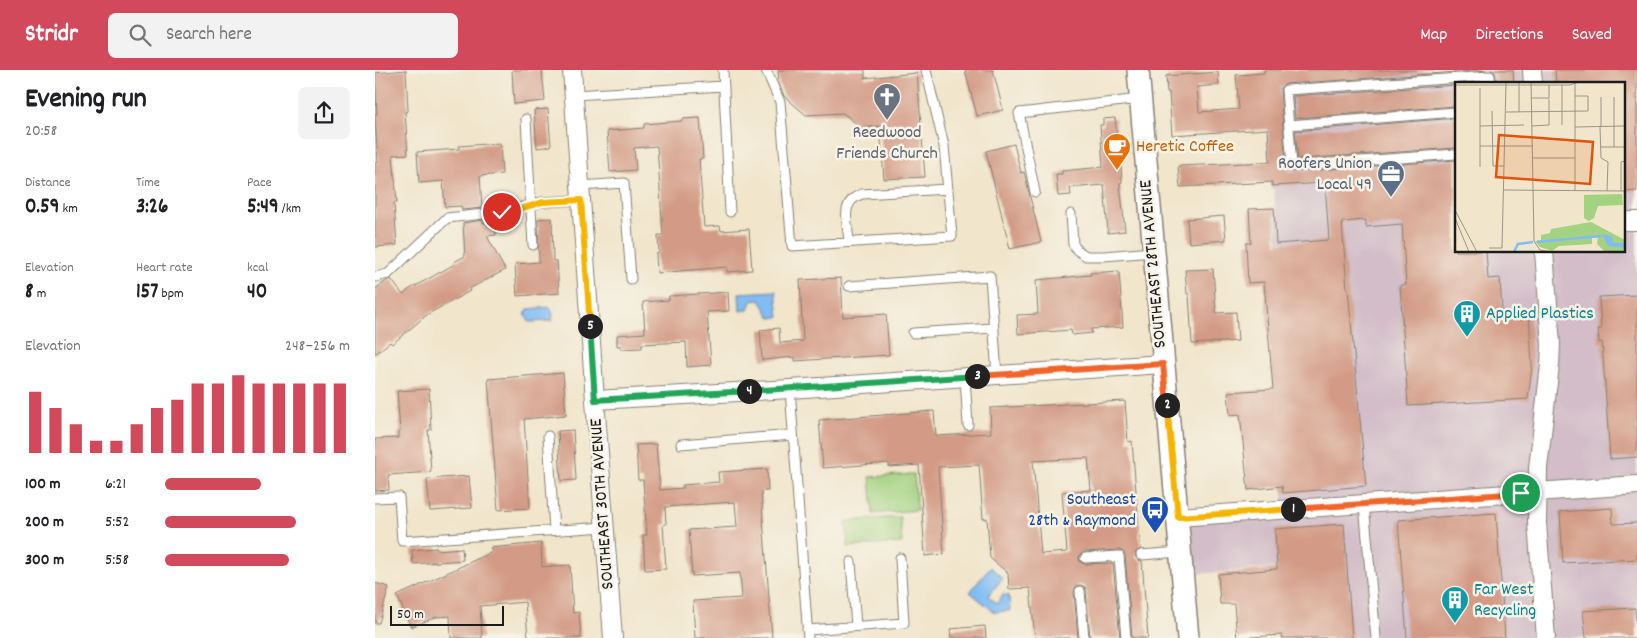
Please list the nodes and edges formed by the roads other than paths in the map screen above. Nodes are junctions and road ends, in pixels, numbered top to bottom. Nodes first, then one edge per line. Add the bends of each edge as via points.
1 (572, 70) edge
2 (723, 70) edge
3 (766, 70) edge
4 (926, 70) edge
5 (1138, 70) edge
6 (1491, 82) edge
7 (724, 86) junction
8 (574, 95) junction
9 (1140, 99) junction
10 (1455, 112) edge
11 (526, 119) dead end
12 (1289, 125) junction
13 (1455, 154) edge
14 (948, 189) junction
15 (1035, 192) dead end
16 (581, 193) junction
17 (531, 206) junction
18 (731, 212) dead end
19 (1071, 214) dead end
20 (849, 242) junction
21 (533, 245) dead end
22 (1153, 252) junction
23 (1544, 252) edge
24 (375, 277) edge
25 (631, 279) dead end
26 (849, 286) dead end
27 (994, 328) junction
28 (913, 333) dead end
29 (1163, 364) junction
30 (997, 375) junction
31 (965, 377) junction
32 (789, 389) junction
33 (595, 400) junction
34 (968, 425) dead end
35 (793, 435) junction
36 (548, 436) dead end
37 (681, 444) dead end
38 (1637, 485) edge
39 (1537, 492) junction
40 (375, 498) edge
41 (1364, 504) junction
42 (1178, 517) junction
43 (605, 527) junction
44 (554, 530) junction
45 (1180, 552) junction
46 (1141, 555) dead end
47 (900, 558) dead end
48 (1085, 558) dead end
49 (851, 562) dead end
50 (1079, 591) dead end
51 (856, 626) junction
52 (807, 634) edge
53 (613, 638) edge
54 (1083, 638) edge
55 (1126, 638) edge
56 (1188, 638) edge
57 (1376, 638) edge
58 (1546, 638) edge

1 - 8 street, SOUTHEAST 30TH AVENUE
2 - 7 lane
3 - 20 lane via 780,102 793,246
4 - 14 lane via 944,146
5 - 9 street, SOUTHEAST 28TH AVENUE
6 - 12 lane via 1490,76 1286,90
7 - 8 lane
7 - 18 lane
8 - 16 street, SOUTHEAST 30TH AVENUE
9 - 15 lane via 1019,114
9 - 22 street, SOUTHEAST 28TH AVENUE
10 - 12 lane
11 - 17 lane
12 - 13 lane via 1292,166
14 - 20 lane via 854,197 847,208
14 - 20 lane via 952,236
16 - 17 lane
16 - 25 lane via 624,183
16 - 33 street, SOUTHEAST 30TH AVENUE
17 - 21 lane
17 - 24 lane via 447,218 388,274
19 - 22 lane via 1073,244 1086,256
22 - 29 street, SOUTHEAST 28TH AVENUE
23 - 39 street via 1551,365
26 - 27 lane via 990,276
27 - 28 lane
27 - 30 lane
29 - 30 street
29 - 42 street, SOUTHEAST 28TH AVENUE
30 - 31 street
31 - 32 street
31 - 34 lane
32 - 33 street
32 - 35 lane
33 - 43 street, SOUTHEAST 30TH AVENUE
35 - 37 lane
35 - 52 lane
36 - 44 lane
38 - 39 street
39 - 41 street
39 - 58 street
40 - 44 lane via 399,496 402,541
41 - 42 street
41 - 57 lane
42 - 45 street, SOUTHEAST 28TH AVENUE
43 - 44 lane
43 - 53 street, SOUTHEAST 30TH AVENUE
45 - 46 lane
45 - 56 street, SOUTHEAST 28TH AVENUE
47 - 51 lane via 904,622
48 - 55 lane via 1119,556
49 - 51 lane
50 - 54 lane
51 - 52 lane

